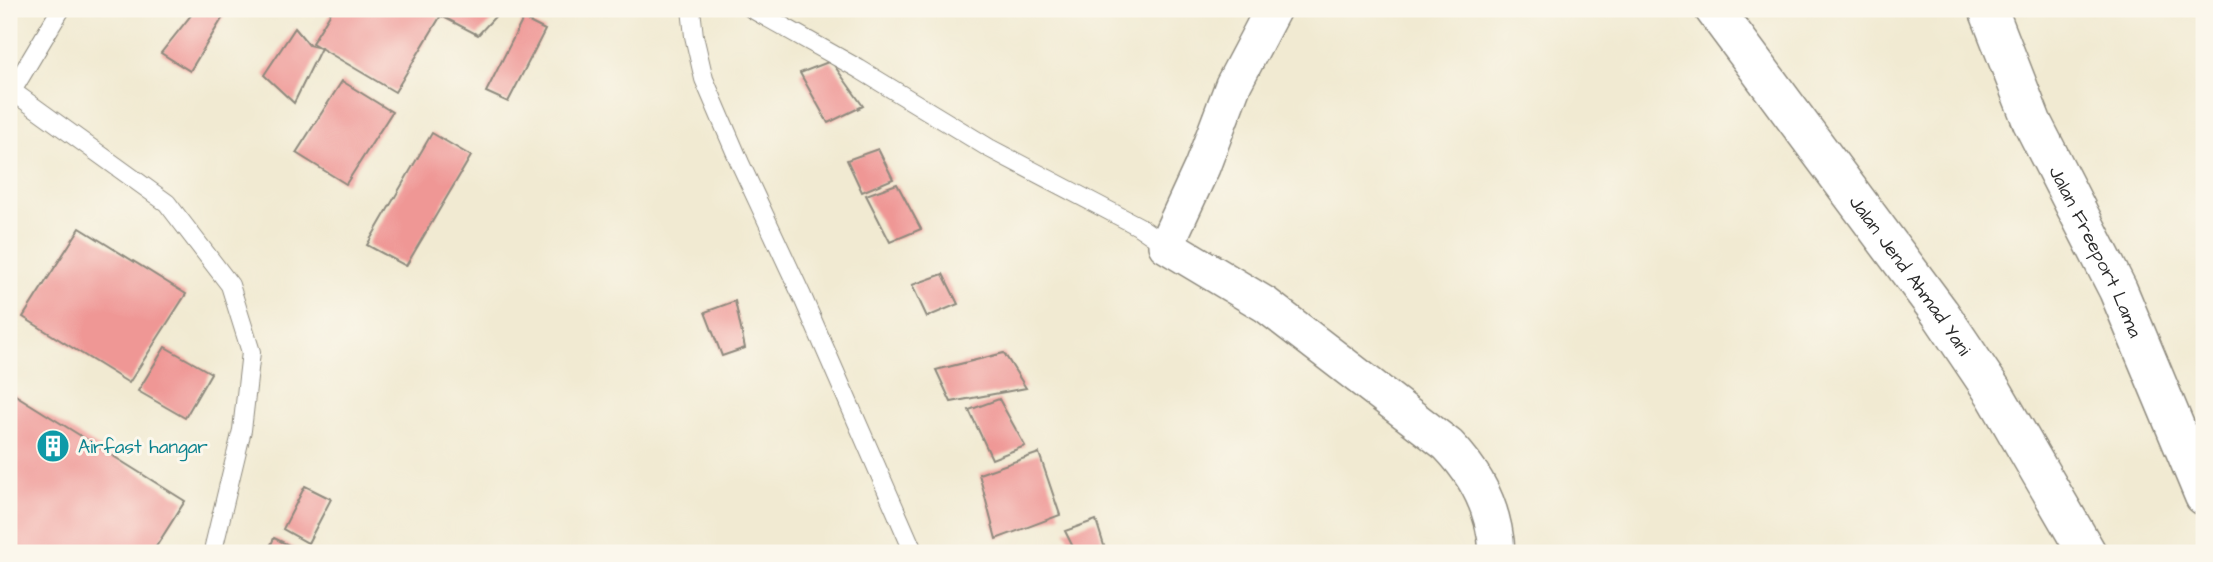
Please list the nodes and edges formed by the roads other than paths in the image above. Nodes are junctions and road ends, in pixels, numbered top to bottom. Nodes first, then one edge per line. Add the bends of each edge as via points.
1 (61, 9) edge
2 (691, 9) edge
3 (752, 9) edge
4 (1273, 9) edge
5 (1714, 9) edge
6 (1988, 9) edge
7 (10, 94) edge
8 (1166, 245) junction
9 (2204, 495) edge
10 (214, 553) edge
11 (914, 553) edge
12 (1497, 553) edge
13 (2087, 553) edge

1 - 7 lane
2 - 11 lane via 709,91
3 - 8 lane
4 - 8 street via 1233,85
5 - 13 main road, Jalan Jend Ahmad Yani via 1940,313 1994,393
6 - 9 main road, Jalan Freeport Lama via 2032,122 2118,290
7 - 10 lane via 167,203 230,285 251,352 242,430
8 - 12 street via 1266,305 1448,444 1482,489 1492,515

